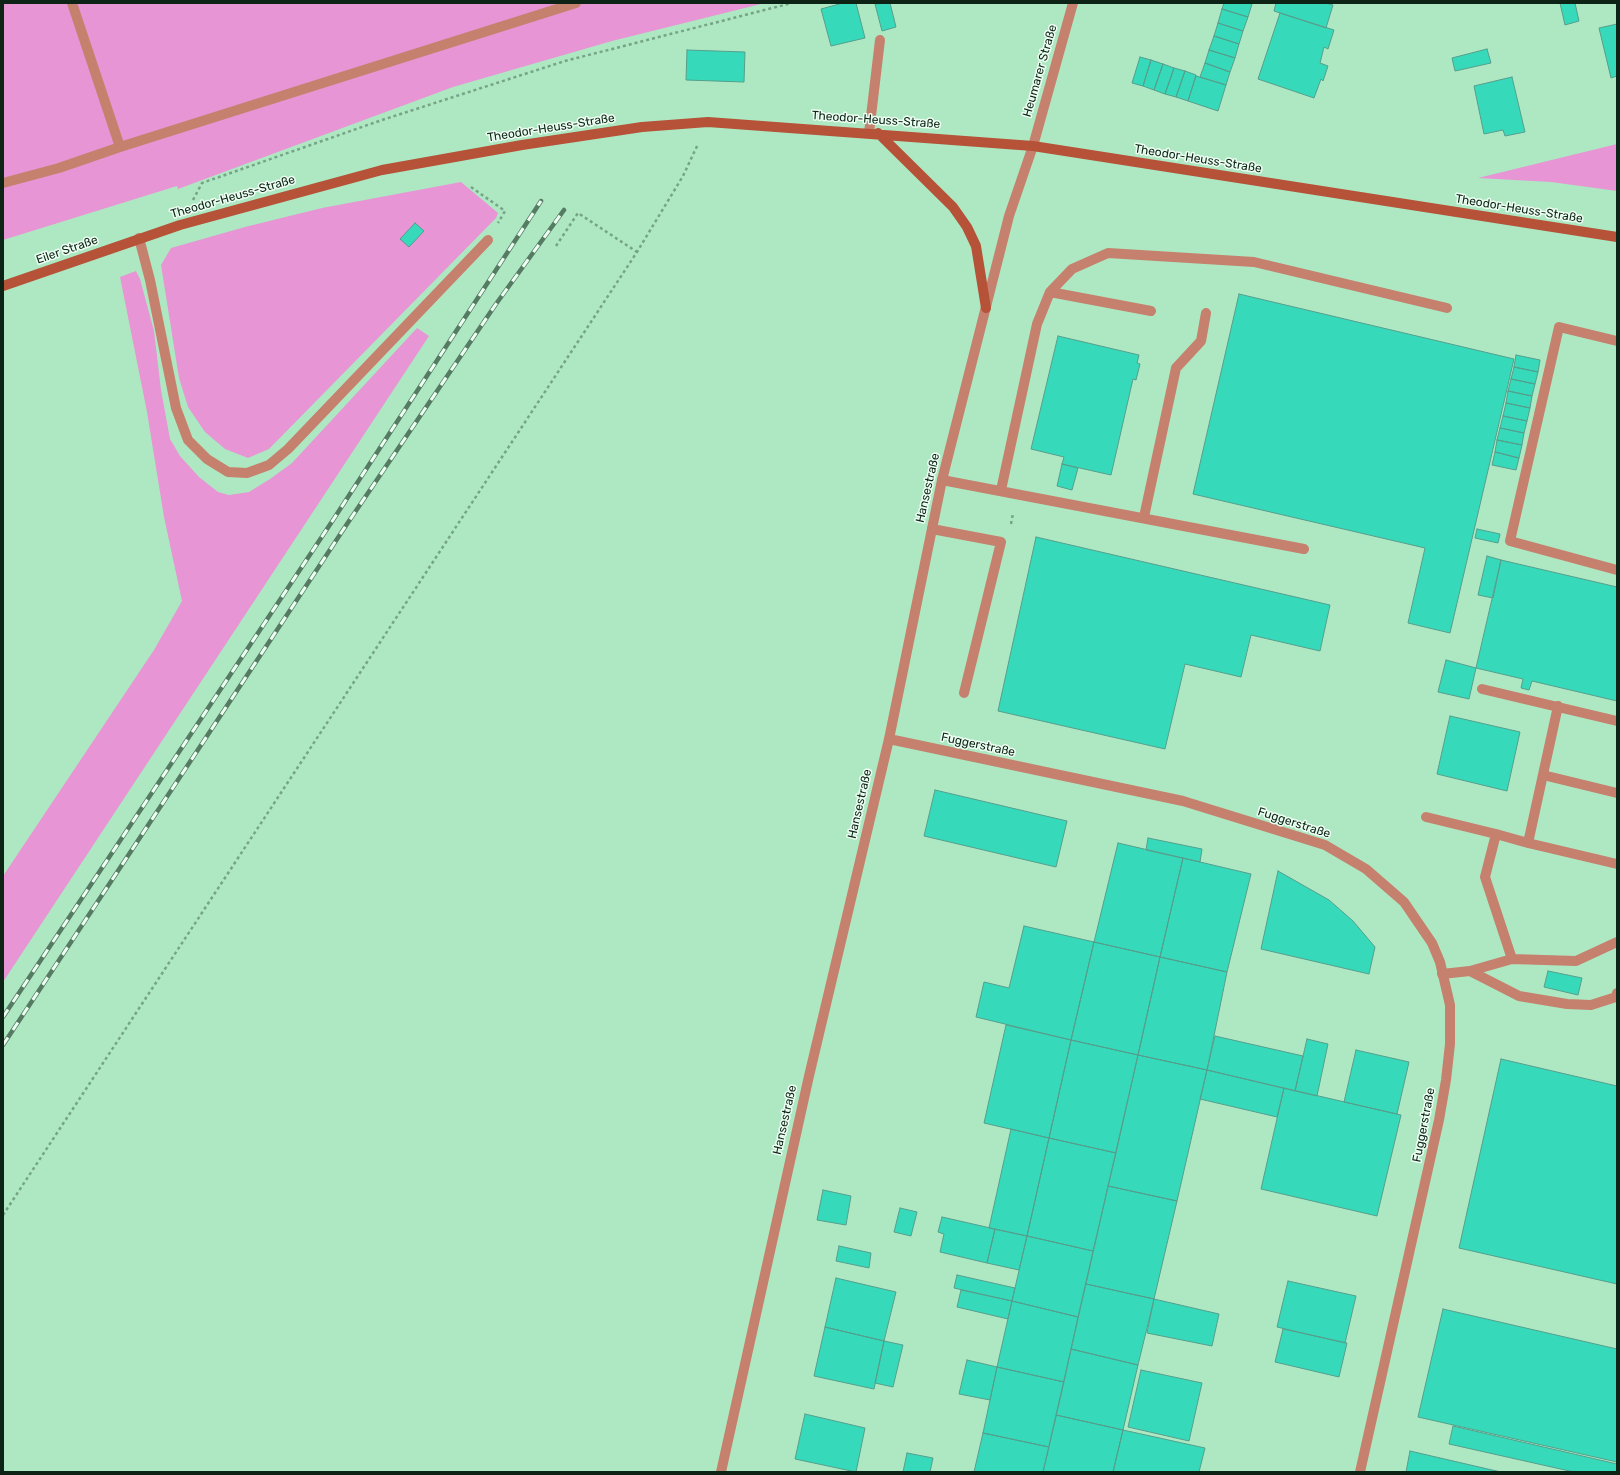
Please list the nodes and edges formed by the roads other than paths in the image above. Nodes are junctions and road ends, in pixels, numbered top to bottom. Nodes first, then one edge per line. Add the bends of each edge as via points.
1 (72, 3) edge
2 (576, 3) edge
3 (1073, 3) edge
4 (880, 40) dead end
5 (874, 133) junction
6 (1033, 146) junction
7 (120, 147) junction
8 (3, 183) edge
9 (139, 238) junction
10 (1617, 238) edge
11 (488, 240) dead end
12 (3, 286) edge
13 (1050, 292) junction
14 (986, 308) junction
15 (1448, 308) dead end
16 (1150, 311) dead end
17 (1206, 313) dead end
18 (1617, 341) edge
19 (942, 480) junction
20 (1001, 490) junction
21 (1144, 517) junction
22 (932, 529) junction
23 (1304, 549) dead end
24 (1617, 570) edge
25 (1482, 689) dead end
26 (964, 693) dead end
27 (1558, 706) junction
28 (1617, 721) edge
29 (888, 739) junction
30 (1543, 775) junction
31 (1617, 792) edge
32 (1426, 817) dead end
33 (1496, 834) junction
34 (1528, 843) junction
35 (1617, 864) edge
36 (1617, 942) edge
37 (1512, 959) junction
38 (1470, 971) junction
39 (1442, 974) junction
40 (1617, 993) edge
41 (721, 1472) edge
42 (1360, 1472) edge

1 - 7 street
2 - 7 street
3 - 6 street, Heumarer Straße
4 - 5 street
5 - 6 main road, Theodor-Heuss-Straße
5 - 9 main road, Theodor-Heuss-Straße via 708,122 642,127 382,170
5 - 14 main road via 953,207 967,227 976,246
6 - 10 main road, Theodor-Heuss-Straße
6 - 14 street, Hansestraße via 1009,216
7 - 8 street via 59,168
9 - 11 street via 176,408 188,440 207,459 228,472 247,473 269,465 288,449
9 - 12 main road, Eiler Straße
13 - 15 street via 1072,269 1108,253 1254,262
13 - 16 street
13 - 20 street via 1037,324
14 - 19 street, Hansestraße
17 - 21 street via 1201,341 1176,368
18 - 24 street via 1559,327 1510,541
19 - 20 street
19 - 22 street, Hansestraße
20 - 21 street
21 - 23 street
22 - 26 street via 1001,542
22 - 29 street, Hansestraße
25 - 27 street
27 - 28 street
27 - 30 street
29 - 39 street, Fuggerstraße via 1183,801 1325,845 1366,869 1404,902 1432,944
29 - 41 street, Hansestraße via 807,1084
30 - 31 street
30 - 34 street
32 - 33 street
33 - 34 street
33 - 37 street via 1485,878
34 - 35 street
36 - 37 street via 1576,961
37 - 38 street
38 - 39 street
38 - 40 street via 1519,996 1567,1004 1591,1005 1616,997
39 - 42 street, Fuggerstraße via 1450,1005 1450,1044 1440,1120

